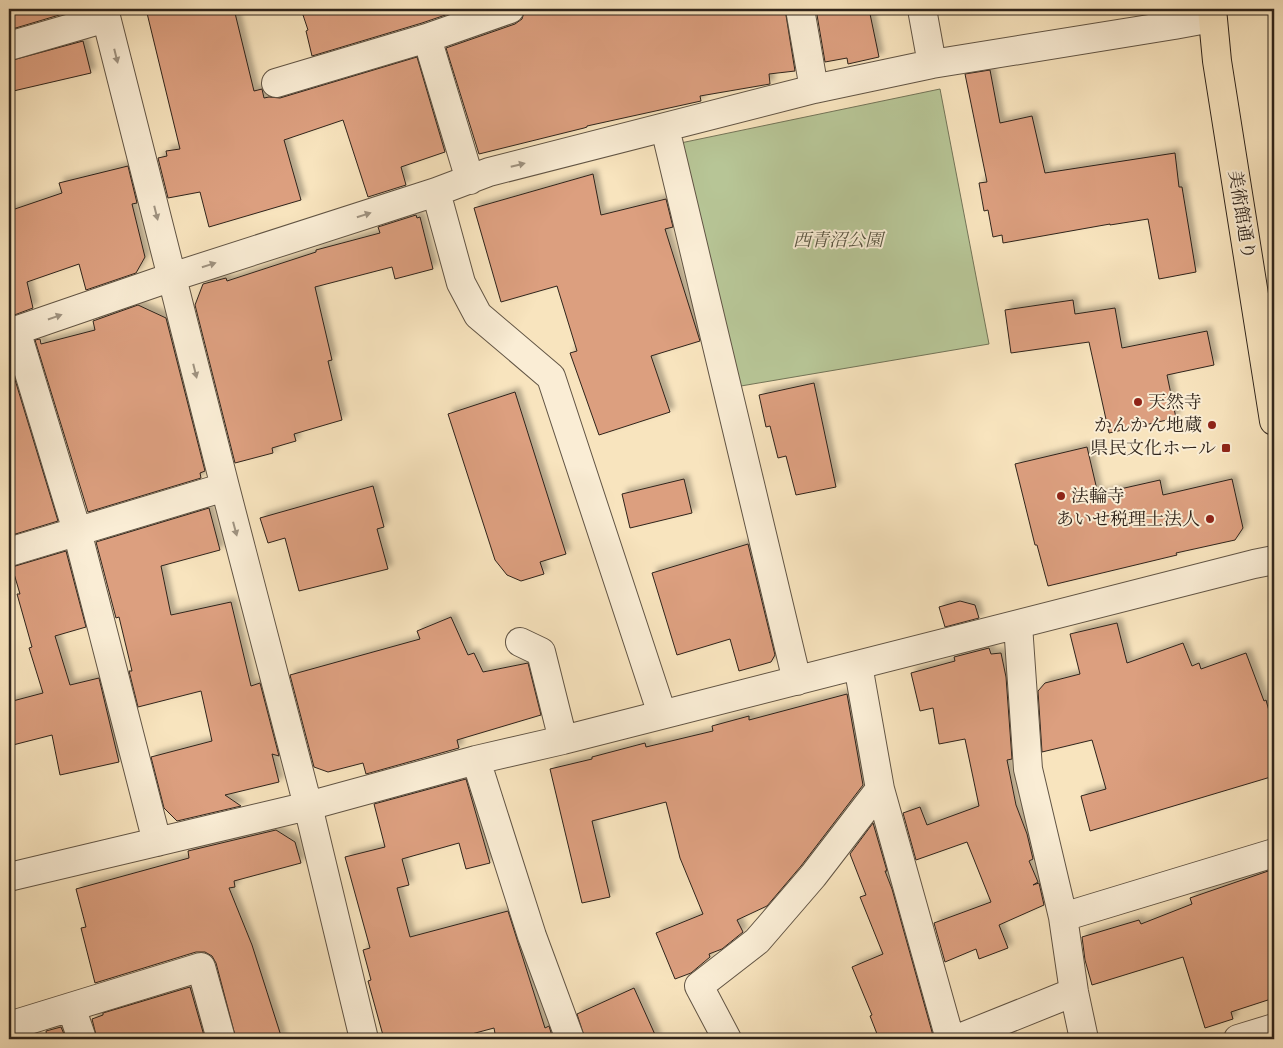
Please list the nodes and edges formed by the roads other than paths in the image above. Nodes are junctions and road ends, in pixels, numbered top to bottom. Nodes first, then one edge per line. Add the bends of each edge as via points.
1 (510, 9) edge
2 (800, 9) edge
3 (922, 9) edge
4 (1212, 13) edge
5 (105, 14) edge
6 (427, 38) junction
7 (9, 46) edge
8 (932, 64) junction
9 (276, 83) dead end
10 (814, 89) junction
11 (666, 128) junction
12 (470, 180) junction
13 (436, 192) junction
14 (172, 277) junction
15 (13, 331) edge
16 (1274, 421) edge
17 (225, 487) junction
18 (77, 531) junction
19 (9, 552) edge
20 (1274, 560) edge
21 (1018, 625) junction
22 (520, 642) dead end
23 (858, 665) junction
24 (797, 681) junction
25 (662, 714) junction
26 (563, 740) junction
27 (476, 760) junction
28 (880, 789) junction
29 (308, 806) junction
30 (157, 842) junction
31 (1274, 853) edge
32 (9, 877) edge
33 (1063, 918) junction
34 (1074, 992) junction
35 (72, 1007) junction
36 (9, 1026) edge
37 (1274, 1028) edge
38 (82, 1039) edge
39 (221, 1039) edge
40 (364, 1039) edge
41 (570, 1039) edge
42 (727, 1039) edge
43 (950, 1039) edge
44 (957, 1039) edge
45 (1084, 1039) edge
46 (1238, 1039) edge

1 - 6 street
2 - 10 street
3 - 8 street
4 - 8 street via 1174,25
4 - 16 highway, 美術館通り
5 - 7 street
5 -> 14 street
6 - 9 street
6 - 12 street
8 - 10 street
10 - 11 street
12 -> 11 street via 489,172
11 - 24 street
12 - 13 street
14 -> 13 street
13 - 25 street via 461,283 478,314 551,377
15 -> 14 street
14 -> 17 street
15 - 18 street
17 - 18 street
17 -> 29 street
18 - 19 street
18 - 30 street
20 - 21 street
21 - 23 street
21 - 33 street via 1028,769
22 - 26 street via 541,652
23 - 24 street
23 - 28 street
24 - 25 street
25 - 26 street
26 - 27 street
27 - 29 street
27 - 41 street via 532,936
28 - 42 street via 813,876 756,941 698,986
28 - 43 street
29 - 30 street
29 - 40 street
30 - 32 street
31 - 33 street
33 - 34 street
34 - 44 street
34 - 45 street
35 - 36 street
35 - 38 street
35 - 39 street via 201,968
37 - 46 street

